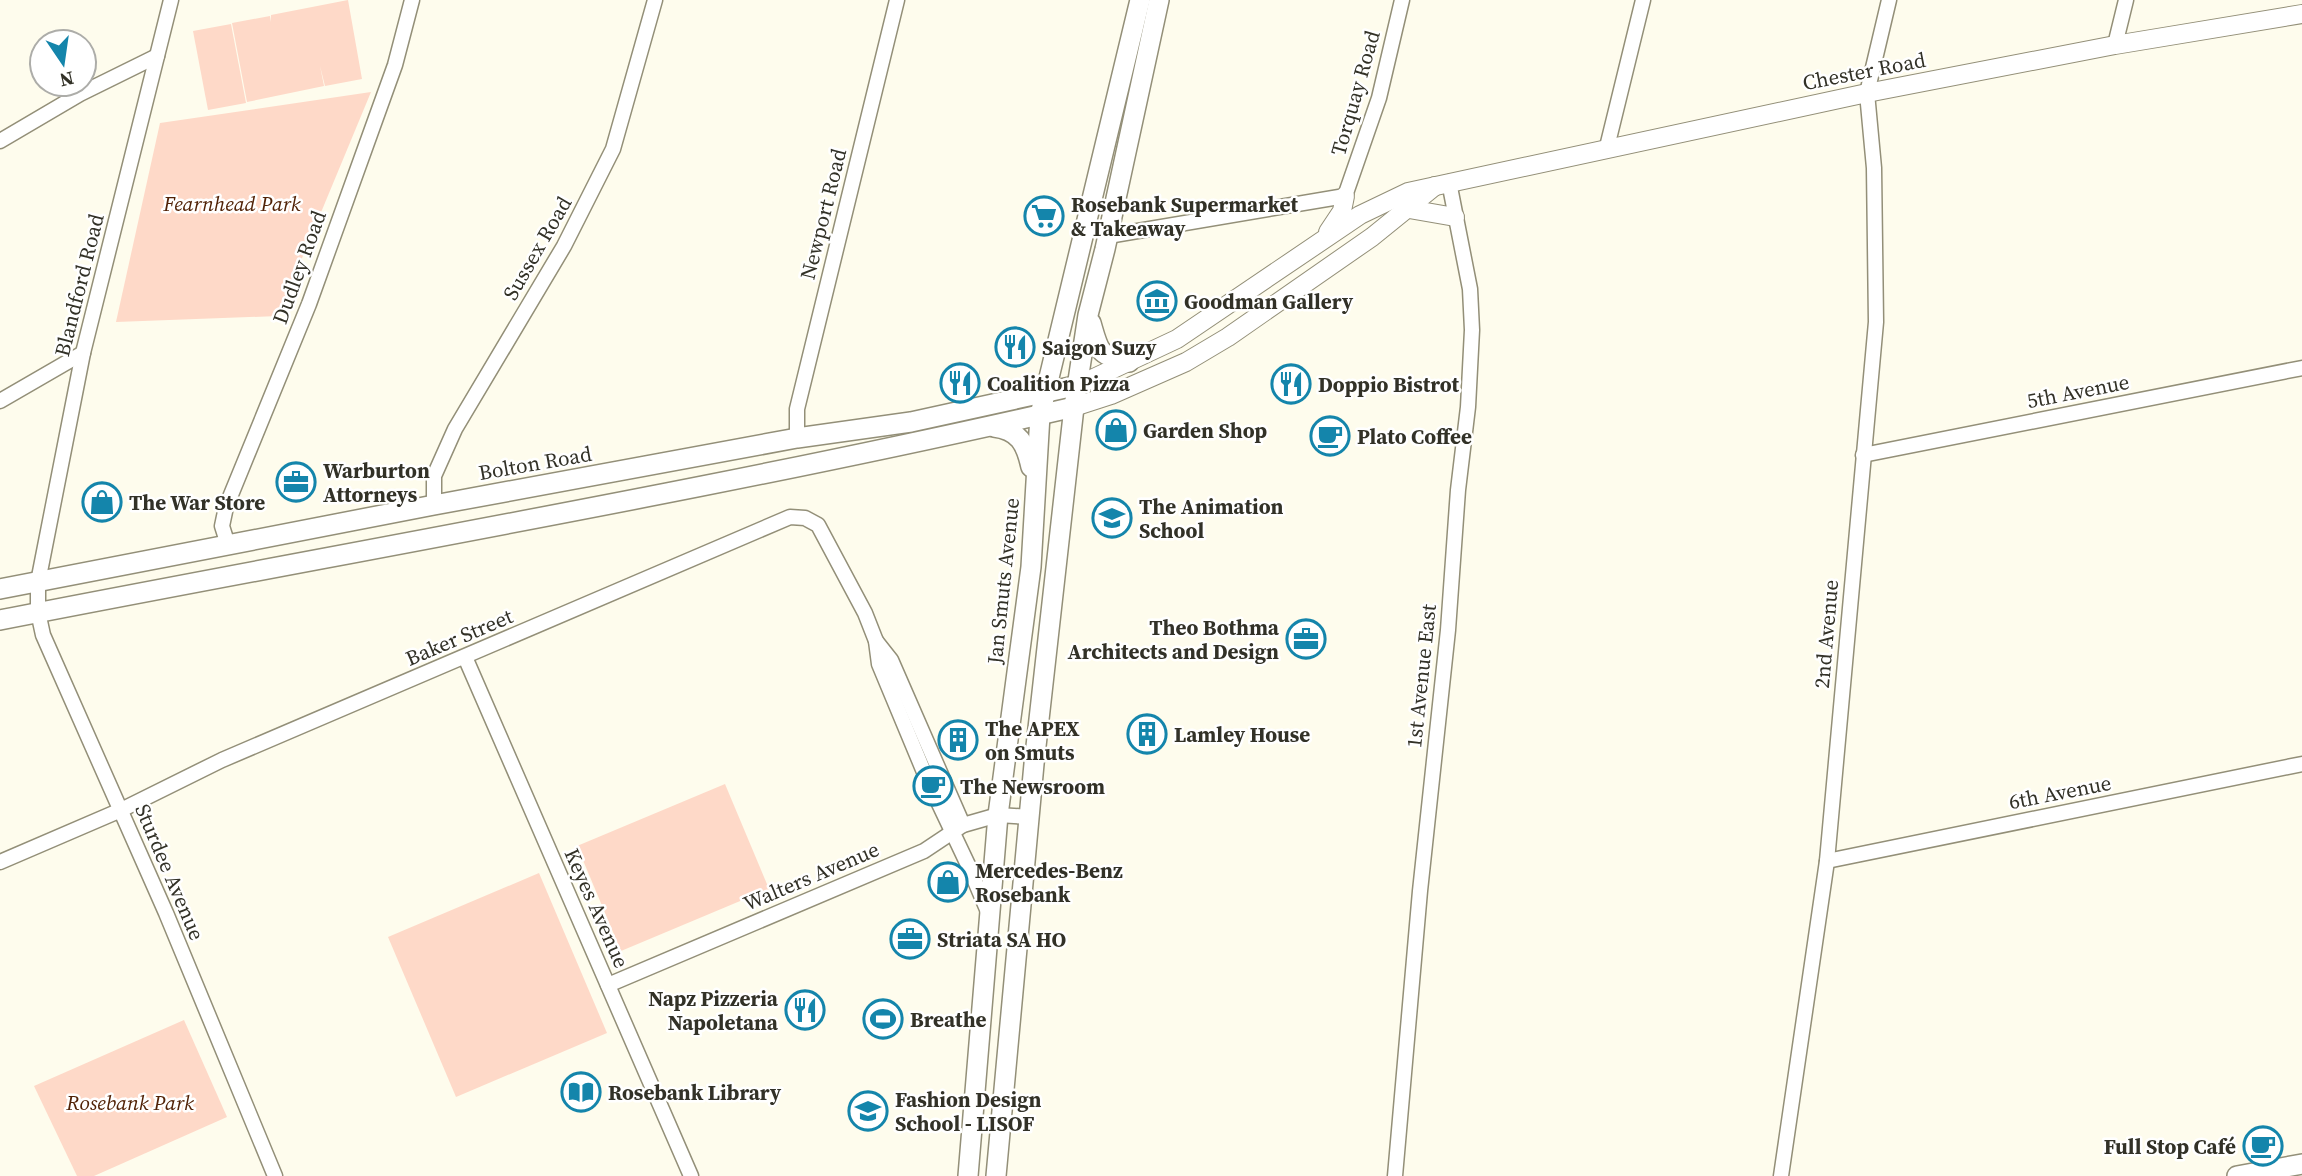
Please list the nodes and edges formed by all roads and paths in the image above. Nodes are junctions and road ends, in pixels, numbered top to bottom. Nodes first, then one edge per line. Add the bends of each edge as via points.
1 (171, 0) edge
2 (412, 0) edge
3 (656, 0) edge
4 (897, 0) edge
5 (1140, 0) edge
6 (1159, 0) edge
7 (1402, 0) edge
8 (1643, 0) edge
9 (1889, 0) edge
10 (2126, 0) edge
11 (2302, 14) edge
12 (2115, 45) junction
13 (157, 56) junction
14 (1867, 93) junction
15 (0, 141) edge
16 (1607, 147) junction
17 (1443, 183) junction
18 (1345, 196) junction
19 (1409, 209) junction
20 (1455, 218) junction
21 (1108, 236) junction
22 (1317, 245) junction
23 (1088, 315) junction
24 (83, 353) junction
25 (1129, 362) junction
26 (2302, 368) edge
27 (1079, 385) junction
28 (1044, 394) junction
29 (0, 401) edge
30 (1074, 407) junction
31 (1040, 415) junction
32 (992, 427) junction
33 (797, 438) junction
34 (1863, 454) junction
35 (1035, 481) junction
36 (434, 505) junction
37 (228, 545) junction
38 (38, 582) junction
39 (0, 589) edge
40 (38, 612) junction
41 (0, 620) edge
42 (465, 657) junction
43 (2302, 764) edge
44 (121, 810) junction
45 (998, 815) junction
46 (1030, 817) junction
47 (957, 828) junction
48 (1826, 860) junction
49 (0, 862) edge
50 (991, 919) junction
51 (608, 985) junction
52 (2302, 1164) edge
53 (275, 1176) edge
54 (691, 1176) edge
55 (968, 1176) edge
56 (996, 1176) edge
57 (1395, 1176) edge
58 (1781, 1176) edge
59 (2237, 1176) edge

1 - 13 street, Blandford Road
2 - 37 street, Dudley Road via 395,65 297,337 226,507 222,526
3 - 36 street, Sussex Road via 613,149 564,246 455,429 434,475
4 - 33 street, Newport Road via 797,409
5 - 28 main road, Jan Smuts Avenue
6 - 21 main road
7 - 18 street, Torquay Road via 1379,98
8 - 16 street
9 - 14 street, 2nd Avenue
10 - 12 street
11 - 12 street, Chester Road
12 - 14 street, Chester Road
13 - 15 street
13 - 24 street, Blandford Road
14 - 16 street, Chester Road
14 - 34 street, 2nd Avenue via 1874,168 1876,322
16 - 17 street, Chester Road
17 - 19 street, Chester Road
17 - 20 street, 1st Avenue East
17 - 22 street, Chester Road via 1383,202
18 - 21 street
18 - 22 street via 1336,223
19 - 20 street
19 - 30 street, Chester Road via 1197,356
20 - 57 street, 1st Avenue East via 1470,289 1469,394
21 - 23 main road
22 - 25 street, Chester Road via 1177,339
23 - 25 main road via 1101,352
23 - 27 main road
24 - 29 street
24 - 38 street, Blandford Road
25 - 27 street, Chester Road
26 - 34 street, 5th Avenue
27 - 28 main road, Bolton Road
27 - 30 main road
28 - 31 main road, Jan Smuts Avenue
28 - 33 main road, Bolton Road via 911,422
30 - 31 main road
30 - 46 main road
31 - 32 main road
31 - 35 main road, Jan Smuts Avenue
32 - 35 main road via 1021,438
32 - 40 main road
33 - 36 main road, Bolton Road
34 - 48 street, 2nd Avenue
35 - 45 main road, Jan Smuts Avenue via 1031,567
36 - 37 main road, Bolton Road
37 - 38 main road, Bolton Road
38 - 39 main road, Bolton Road
38 - 40 street, Sturdee Avenue
40 - 41 main road
40 - 44 street, Sturdee Avenue via 43,635
42 - 44 street, Baker Street via 222,760
42 - 47 street, Baker Street via 790,517 806,518 818,526 866,613 876,655 904,705 923,772
42 - 51 street, Keyes Avenue
43 - 48 street, 6th Avenue
44 - 49 street, Baker Street
44 - 53 street, Sturdee Avenue
45 - 46 street, Walters Avenue
45 - 47 street, Walters Avenue
45 - 50 main road, Jan Smuts Avenue
46 - 56 main road
47 - 50 street, Baker Street
47 - 51 street, Walters Avenue via 924,851
48 - 58 street, 2nd Avenue
50 - 55 main road, Jan Smuts Avenue
51 - 54 street, Keyes Avenue
52 - 59 main road

